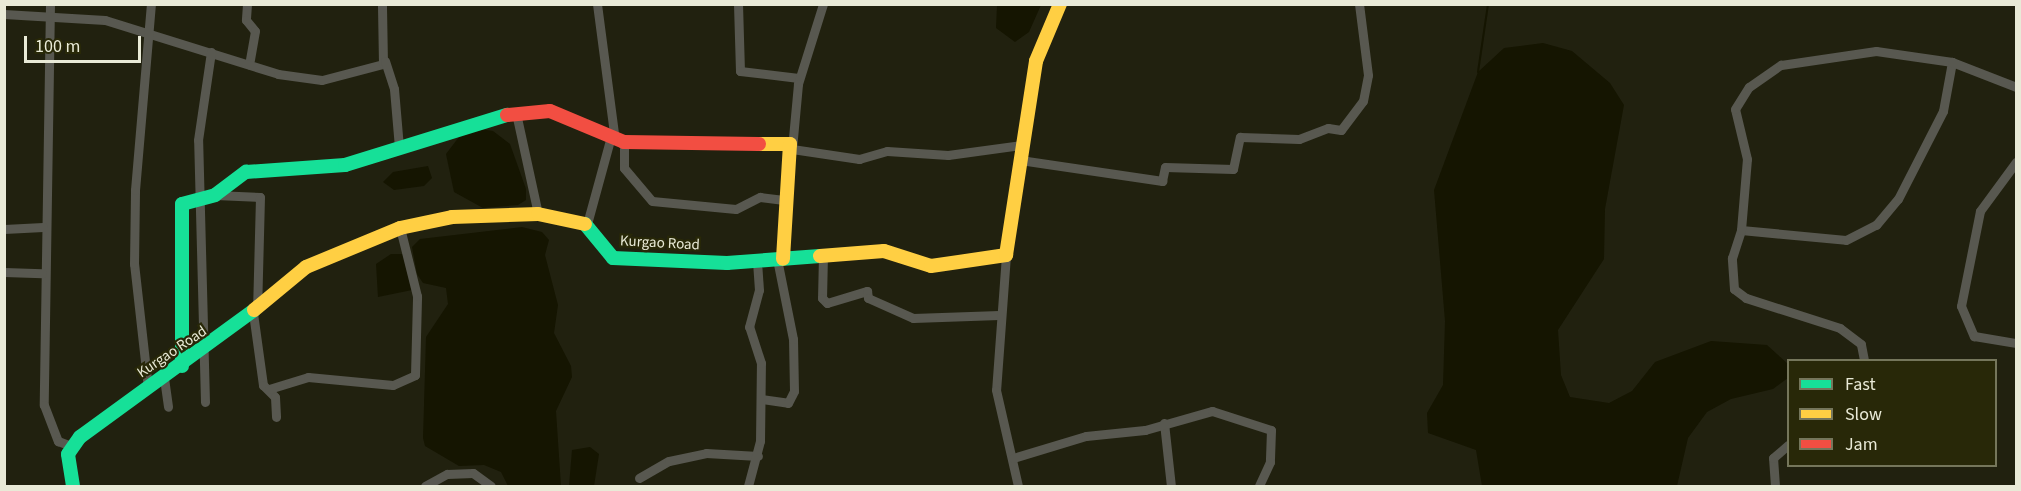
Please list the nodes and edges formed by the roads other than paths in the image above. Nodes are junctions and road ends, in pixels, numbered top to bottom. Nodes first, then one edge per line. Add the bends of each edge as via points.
1 (50, 4) edge
2 (152, 4) edge
3 (247, 4) edge
4 (382, 4) edge
5 (597, 4) edge
6 (738, 4) edge
7 (823, 4) edge
8 (1060, 4) edge
9 (1359, 4) edge
10 (4, 14) edge
11 (50, 21) junction
12 (150, 32) junction
13 (211, 51) junction
14 (385, 61) junction
15 (1952, 62) junction
16 (249, 64) junction
17 (799, 78) junction
18 (2016, 87) edge
19 (516, 113) junction
20 (616, 141) junction
21 (790, 144) junction
22 (1021, 145) junction
23 (399, 147) junction
24 (1020, 160) junction
25 (2016, 162) edge
26 (208, 196) junction
27 (786, 200) junction
28 (538, 214) junction
29 (587, 224) junction
30 (43, 227) junction
31 (400, 228) junction
32 (4, 229) edge
33 (1741, 230) junction
34 (823, 255) junction
35 (1006, 255) junction
36 (780, 259) junction
37 (757, 261) junction
38 (4, 272) edge
39 (42, 273) junction
40 (255, 311) junction
41 (999, 315) junction
42 (2016, 343) edge
43 (202, 352) junction
44 (1864, 359) edge
45 (182, 366) junction
46 (164, 378) junction
47 (148, 388) junction
48 (269, 389) junction
49 (761, 399) junction
50 (205, 402) dead end
51 (168, 407) dead end
52 (276, 417) dead end
53 (1164, 423) junction
54 (71, 446) junction
55 (1787, 446) edge
56 (758, 456) junction
57 (1012, 458) junction
58 (639, 478) dead end
59 (73, 486) edge
60 (425, 486) edge
61 (491, 486) edge
62 (748, 486) edge
63 (1018, 486) edge
64 (1171, 486) edge
65 (1259, 486) edge
66 (1775, 486) edge

1 - 11 street
2 - 12 street
3 - 16 street via 246,20 255,31
4 - 14 street
5 - 20 street
6 - 17 street via 740,71
7 - 17 street
8 - 22 street via 1038,50
9 - 24 street via 1368,75 1363,101 1341,130 1299,138 1240,137 1233,169 1165,167 1162,182
10 - 11 street
11 - 12 street via 105,20
11 - 30 street
12 - 13 street
12 - 47 street via 135,190 134,264
13 - 16 street
13 - 26 street via 198,140
14 - 16 street via 369,72 322,80
14 - 23 street
15 - 18 street
15 - 33 street via 1943,111 1898,199 1876,225 1846,240
15 - 33 street via 1876,51 1825,56 1781,65 1749,87 1735,109 1747,159
17 - 21 street
19 - 20 street via 550,111
19 - 23 street
19 - 28 street
20 - 21 street
20 - 27 street via 624,168 652,201 736,209 760,197
20 - 29 street
21 - 22 street via 859,159 887,151 948,155
21 - 27 street
22 - 24 street
23 - 26 street via 345,165 246,172
24 - 35 street
25 - 42 street via 1980,212 1961,306 1974,336
26 - 40 street via 260,197
26 - 43 street
26 - 45 street via 182,204
27 - 36 street
28 - 29 street, Kurgao Road
28 - 31 street, Kurgao Road via 452,217
29 - 37 street, Kurgao Road via 613,258
30 - 32 street
30 - 39 street
31 - 40 street, Kurgao Road via 306,267
31 - 48 street via 417,296 415,375 393,385 308,377
33 - 44 street via 1732,258 1734,288 1746,298 1839,328 1861,344
34 - 35 street, Kurgao Road via 884,251 931,266
34 - 36 street, Kurgao Road
34 - 41 street via 822,298 827,303 867,291 868,298 913,318
35 - 41 street
36 - 37 street, Kurgao Road
36 - 49 street via 793,339 794,392 789,403
37 - 49 street via 759,290 749,327 761,363
38 - 39 street
39 - 54 street via 44,405 58,441
40 - 43 street, Kurgao Road
40 - 48 street via 263,385
41 - 57 street via 996,390
43 - 45 street, Kurgao Road
43 - 50 street
45 - 46 street, Kurgao Road
46 - 47 street, Kurgao Road
46 - 51 street
47 - 54 street, Kurgao Road
48 - 52 street via 275,397
49 - 56 street
53 - 57 street via 1086,436
53 - 64 street
53 - 65 street via 1212,411 1271,430 1270,462
54 - 59 street
55 - 66 street via 1773,458
56 - 58 street via 706,453 669,461
56 - 62 street
57 - 63 street
60 - 61 street via 447,474 473,473

